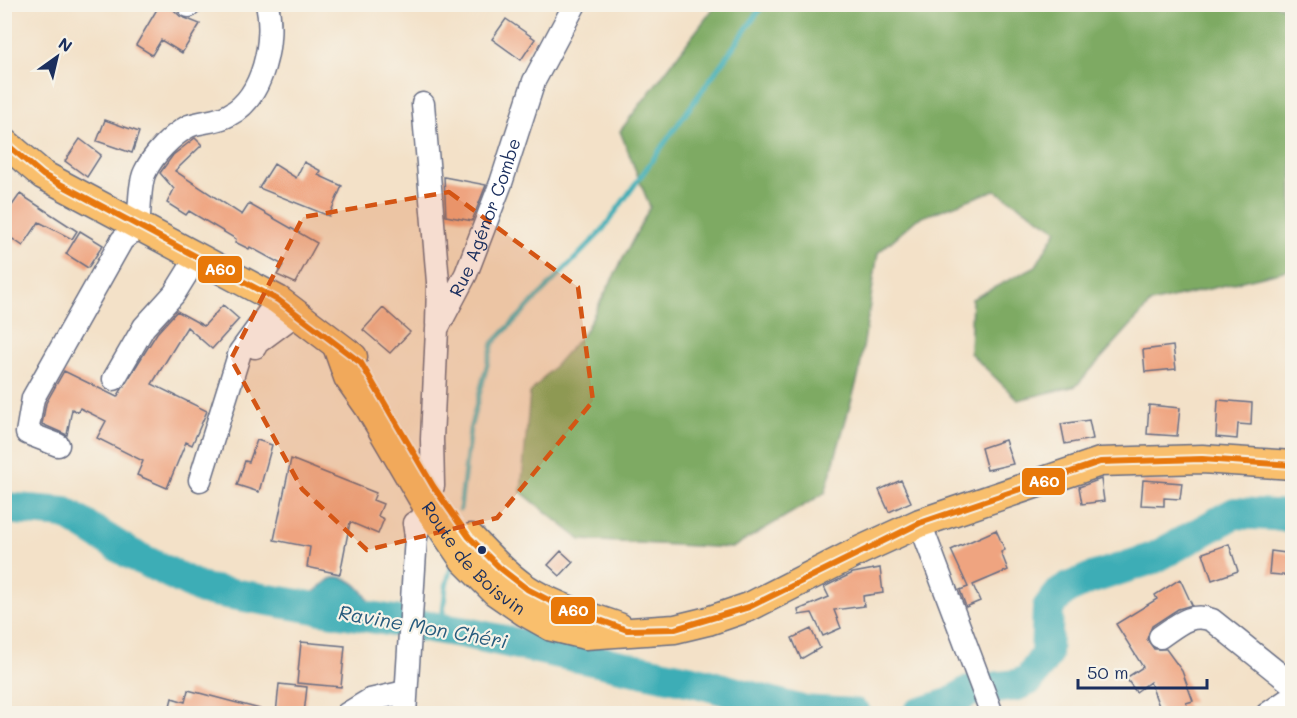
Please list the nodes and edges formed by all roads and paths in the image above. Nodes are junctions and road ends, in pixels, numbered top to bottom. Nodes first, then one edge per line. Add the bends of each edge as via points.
1 (267, 4) edge
2 (575, 4) edge
3 (423, 104) dead end
4 (4, 142) edge
5 (138, 227) junction
6 (197, 257) junction
7 (287, 308) junction
8 (437, 329) junction
9 (114, 379) dead end
10 (58, 445) dead end
11 (418, 453) junction
12 (219, 461) dead end
13 (1293, 465) edge
14 (200, 480) dead end
15 (430, 496) junction
16 (920, 523) junction
17 (416, 536) junction
18 (1160, 637) dead end
19 (1293, 684) edge
20 (986, 695) edge
21 (1293, 697) edge
22 (405, 703) edge
23 (347, 714) edge
24 (1267, 714) edge

1 - 5 street via 270,35 263,72 230,115 189,126 156,155 144,174
2 - 8 street, Rue Agénor Combe via 534,81 470,264
3 - 8 street via 438,282
4 - 5 main road, Route de Boisvin via 44,175
5 - 6 main road, Route de Boisvin
5 - 10 street via 122,240 33,398 27,433
6 - 7 main road, Route de Boisvin
6 - 9 street via 174,294 144,327
7 - 11 main road, Route de Boisvin via 337,346 348,377
7 - 12 street via 257,343
7 - 14 street via 240,352
8 - 11 street, Rue Agénor Combe
11 - 15 main road, Route de Boisvin
11 - 15 street, Rue Agénor Combe
11 - 17 street
13 - 16 main road, Route de Boisvin via 1202,459 1100,462
15 - 16 main road, Route de Boisvin via 464,560 496,592 552,627 585,635 675,629 708,621 749,607
15 - 17 street
16 - 20 street
17 - 22 street
18 - 19 street via 1192,616 1201,616 1212,620
21 - 24 street
22 - 23 street via 370,700

